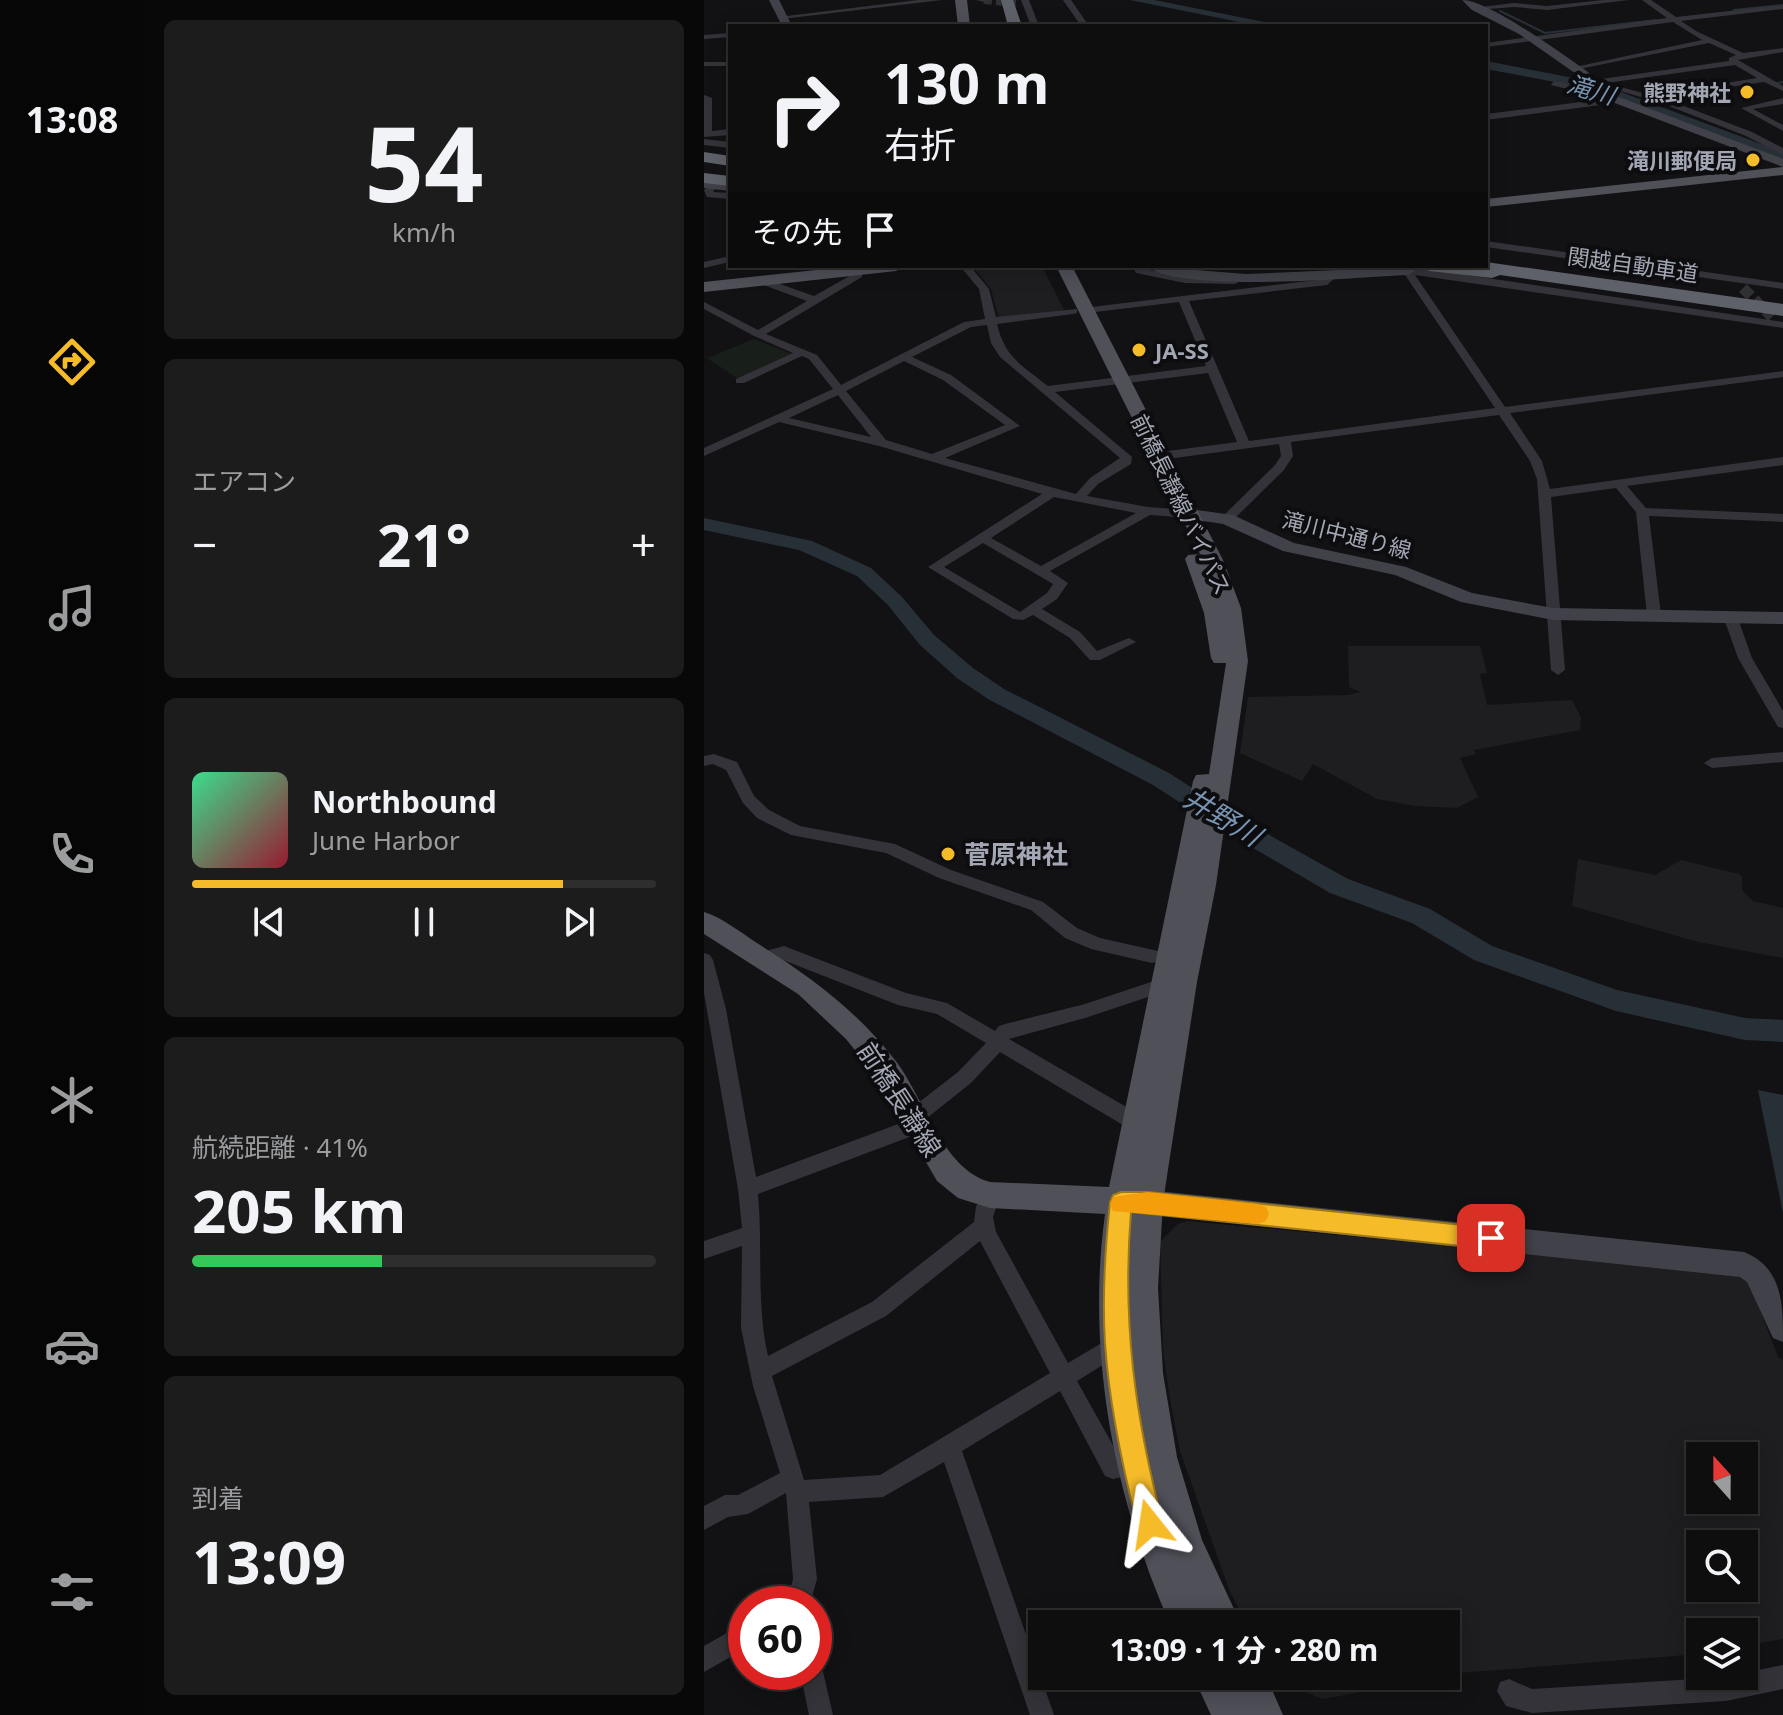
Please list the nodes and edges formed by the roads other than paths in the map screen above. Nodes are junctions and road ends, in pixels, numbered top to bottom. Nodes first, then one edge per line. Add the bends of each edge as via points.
1 (774, 0) edge
2 (938, 0) edge
3 (961, 0) edge
4 (971, 0) edge
5 (1067, 0) edge
6 (1591, 0) edge
7 (1625, 0) edge
8 (1646, 0) edge
9 (1019, 1) edge
10 (1575, 3) edge
11 (994, 4) edge
12 (1471, 4) edge
13 (1783, 7) edge
14 (1675, 20) junction
15 (785, 21) edge
16 (964, 24) edge
17 (973, 24) edge
18 (1002, 24) edge
19 (1015, 24) edge
20 (1034, 24) edge
21 (1084, 24) edge
22 (728, 35) edge
23 (704, 37) edge
24 (1531, 37) junction
25 (1713, 40) junction
26 (1488, 45) edge
27 (1783, 50) edge
28 (1742, 55) junction
29 (1734, 63) junction
30 (704, 64) edge
31 (728, 64) edge
32 (1574, 68) junction
33 (1766, 79) junction
34 (1554, 83) dead end
35 (1600, 89) junction
36 (1783, 89) edge
37 (1651, 96) junction
38 (704, 98) edge
39 (1620, 100) junction
40 (1783, 101) edge
41 (1488, 117) edge
42 (1781, 126) edge
43 (728, 132) edge
44 (1749, 134) junction
45 (705, 136) edge
46 (1783, 140) edge
47 (1764, 143) junction
48 (728, 144) edge
49 (1783, 152) edge
50 (704, 154) edge
51 (728, 154) edge
52 (728, 160) edge
53 (1783, 163) edge
54 (704, 165) edge
55 (728, 169) edge
56 (1783, 171) edge
57 (718, 183) edge
58 (728, 196) edge
59 (1488, 203) edge
60 (1488, 244) edge
61 (728, 259) edge
62 (1488, 259) edge
63 (704, 265) edge
64 (877, 268) edge
65 (967, 268) edge
66 (1053, 268) edge
67 (1065, 268) edge
68 (1138, 268) edge
69 (1163, 268) edge
70 (1447, 268) edge
71 (1488, 268) edge
72 (858, 270) junction
73 (1407, 270) junction
74 (1333, 274) junction
75 (1296, 275) junction
76 (1734, 279) junction
77 (762, 281) junction
78 (1783, 286) edge
79 (704, 287) edge
80 (1743, 288) tunnel mouth
81 (1652, 291) junction
82 (1183, 299) junction
83 (817, 301) junction
84 (704, 305) edge
85 (1080, 311) junction
86 (1780, 316) edge
87 (992, 322) junction
88 (758, 334) junction
89 (803, 352) junction
90 (904, 358) junction
91 (1211, 369) junction
92 (1783, 374) edge
93 (740, 381) dead end
94 (1115, 382) junction
95 (1044, 390) junction
96 (838, 391) junction
97 (1501, 410) junction
98 (776, 418) junction
99 (1284, 439) junction
100 (882, 443) junction
101 (1244, 444) junction
102 (704, 452) edge
103 (1160, 456) junction
104 (933, 458) junction
105 (1783, 461) edge
106 (1620, 485) junction
107 (1052, 493) junction
108 (1544, 494) junction
109 (1079, 498) junction
110 (1148, 511) junction
111 (1642, 512) junction
112 (1182, 513) junction
113 (1783, 518) edge
114 (1227, 519) junction
115 (984, 539) junction
116 (1041, 571) junction
117 (1032, 609) junction
118 (1553, 614) junction
119 (1654, 615) junction
120 (1730, 616) junction
121 (1783, 618) edge
122 (1129, 642) dead end
123 (1558, 670) dead end
124 (1783, 723) edge
125 (1783, 757) edge
126 (704, 761) edge
127 (1712, 763) dead end
128 (1196, 881) junction
129 (705, 926) edge
130 (1152, 956) dead end
131 (761, 959) junction
132 (704, 960) edge
133 (1163, 985) junction
134 (999, 1041) junction
135 (918, 1120) junction
136 (1135, 1122) junction
137 (748, 1189) junction
138 (990, 1195) junction
139 (1134, 1202) junction
140 (983, 1227) junction
141 (752, 1234) junction
142 (704, 1250) edge
143 (1783, 1328) edge
144 (1117, 1345) junction
145 (763, 1370) junction
146 (1065, 1377) junction
147 (950, 1448) junction
148 (1135, 1464) junction
149 (796, 1484) junction
150 (704, 1519) edge
151 (802, 1586) edge
152 (1182, 1610) edge
153 (1217, 1610) edge
154 (728, 1645) edge
155 (704, 1660) edge
156 (1783, 1677) edge
157 (816, 1690) edge
158 (1218, 1690) edge
159 (1253, 1690) edge
160 (1509, 1691) dead end
161 (821, 1715) edge
162 (1042, 1715) edge
163 (1231, 1715) edge
164 (1265, 1715) edge

1 - 15 street
2 - 15 street
3 - 16 main road
4 - 17 main road
5 - 21 street
6 - 10 street
7 - 10 street
8 - 14 street
9 - 19 highway
9 - 20 street
10 - 12 street
11 - 18 highway
12 - 24 street
13 - 14 street
14 - 24 street
14 - 25 street
22 - 23 street
24 - 26 street
24 - 32 street
25 - 28 street
25 - 32 street
27 - 28 street
28 - 29 street via 1733,58
29 - 33 street
29 - 35 street via 1631,75
30 - 31 street
32 - 35 street
33 - 36 street
33 - 37 street
34 - 35 street
35 - 37 street
35 - 39 street
37 - 44 street
38 - 45 street
39 - 41 street
39 - 53 street
40 - 42 street via 1745,108
42 - 44 street
43 - 45 street
44 - 47 street
45 - 48 street
46 - 47 street
47 - 49 street
50 - 51 highway
50 - 52 highway
54 - 55 highway
56 - 59 main road
57 - 58 street via 710,195
60 - 76 street
61 - 63 street
62 - 86 highway, 関越自動車道
64 - 72 main road
65 - 87 street via 984,289
66 - 85 main road, 前橋長瀞線バイパス
67 - 85 main road, 前橋長瀞線バイパス
68 - 75 street via 1185,280 1259,281
69 - 75 street via 1204,276
70 - 81 highway
71 - 81 highway, 関越自動車道
72 - 77 main road
72 - 83 street
73 - 74 street
73 - 86 street
73 - 97 street
74 - 75 street
74 - 82 street via 1327,282
76 - 78 street
76 - 80 street
77 - 79 main road
77 - 83 street
81 - 86 highway, 関越自動車道
82 - 85 street
82 - 91 street
83 - 88 street
84 - 88 street
85 - 87 street
85 - 94 main road, 前橋長瀞線バイパス
87 - 90 street via 968,324
87 - 95 street via 1004,355
88 - 89 street
89 - 93 street
89 - 96 street via 813,357
90 - 96 street
90 - 104 street via 920,362 1014,426
91 - 94 street
91 - 101 street
92 - 97 street
94 - 95 street
94 - 103 main road, 前橋長瀞線バイパス
94 - 112 main road, 前橋長瀞線バイパス
95 - 109 street via 1126,457
96 - 98 street
96 - 100 street
97 - 99 street
97 - 108 street via 1536,461
98 - 100 street, 滝川中通り線
98 - 102 street
99 - 101 street
99 - 114 street via 1287,456 1280,467
100 - 104 street, 滝川中通り線
101 - 103 street
103 - 112 main road, 前橋長瀞線バイパス
104 - 107 street, 滝川中通り線
105 - 106 street
106 - 108 street
106 - 111 street
107 - 109 street, 滝川中通り線
107 - 115 street
108 - 118 street
109 - 110 street, 滝川中通り線
110 - 112 street, 滝川中通り線
110 - 116 street
111 - 113 street
111 - 119 street
112 - 114 street, 滝川中通り線
112 - 128 main road, 前橋長瀞線バイパス via 1225,587 1237,661
114 - 118 street, 滝川中通り線 via 1289,547 1400,571 1468,598
115 - 116 street
115 - 117 street via 935,569 1018,616
116 - 117 street via 1061,583
117 - 122 street via 1075,635 1095,657
118 - 119 street, 滝川中通り線
118 - 123 street
119 - 120 street, 滝川中通り線
120 - 121 street, 滝川中通り線
120 - 124 street via 1745,658
125 - 127 street
126 - 130 street via 732,766 748,799 763,814 797,831 889,848 1037,906 1071,933 1097,944
128 - 133 main road
128 - 139 main road via 1184,982
129 - 131 main road, 前橋長瀞線
131 - 134 street via 784,953 904,1000 941,1008
131 - 135 main road, 前橋長瀞線 via 807,987 855,1031
132 - 137 street
133 - 134 street via 1005,1031
133 - 136 main road
134 - 135 street
134 - 136 street
135 - 137 street
135 - 138 main road, 前橋長瀞線 via 947,1172 968,1189
136 - 139 main road
137 - 141 street
138 - 139 main road, 前橋長瀞線
138 - 140 street
139 - 143 street via 1744,1265 1757,1273
139 - 144 main road via 1115,1272
139 - 153 main road via 1141,1329 1161,1457 1185,1540
140 - 145 street via 879,1309
140 - 146 street
141 - 142 street
141 - 145 street via 751,1328
144 - 146 street
144 - 148 main road
145 - 149 street
146 - 147 street
146 - 148 street via 1113,1468
147 - 149 street via 883,1486
147 - 162 street
148 - 152 main road via 1158,1553
149 - 150 street via 740,1506 725,1506
149 - 151 street
154 - 155 street
156 - 160 street via 1726,1689 1532,1701
157 - 161 street
158 - 163 main road
159 - 164 main road

